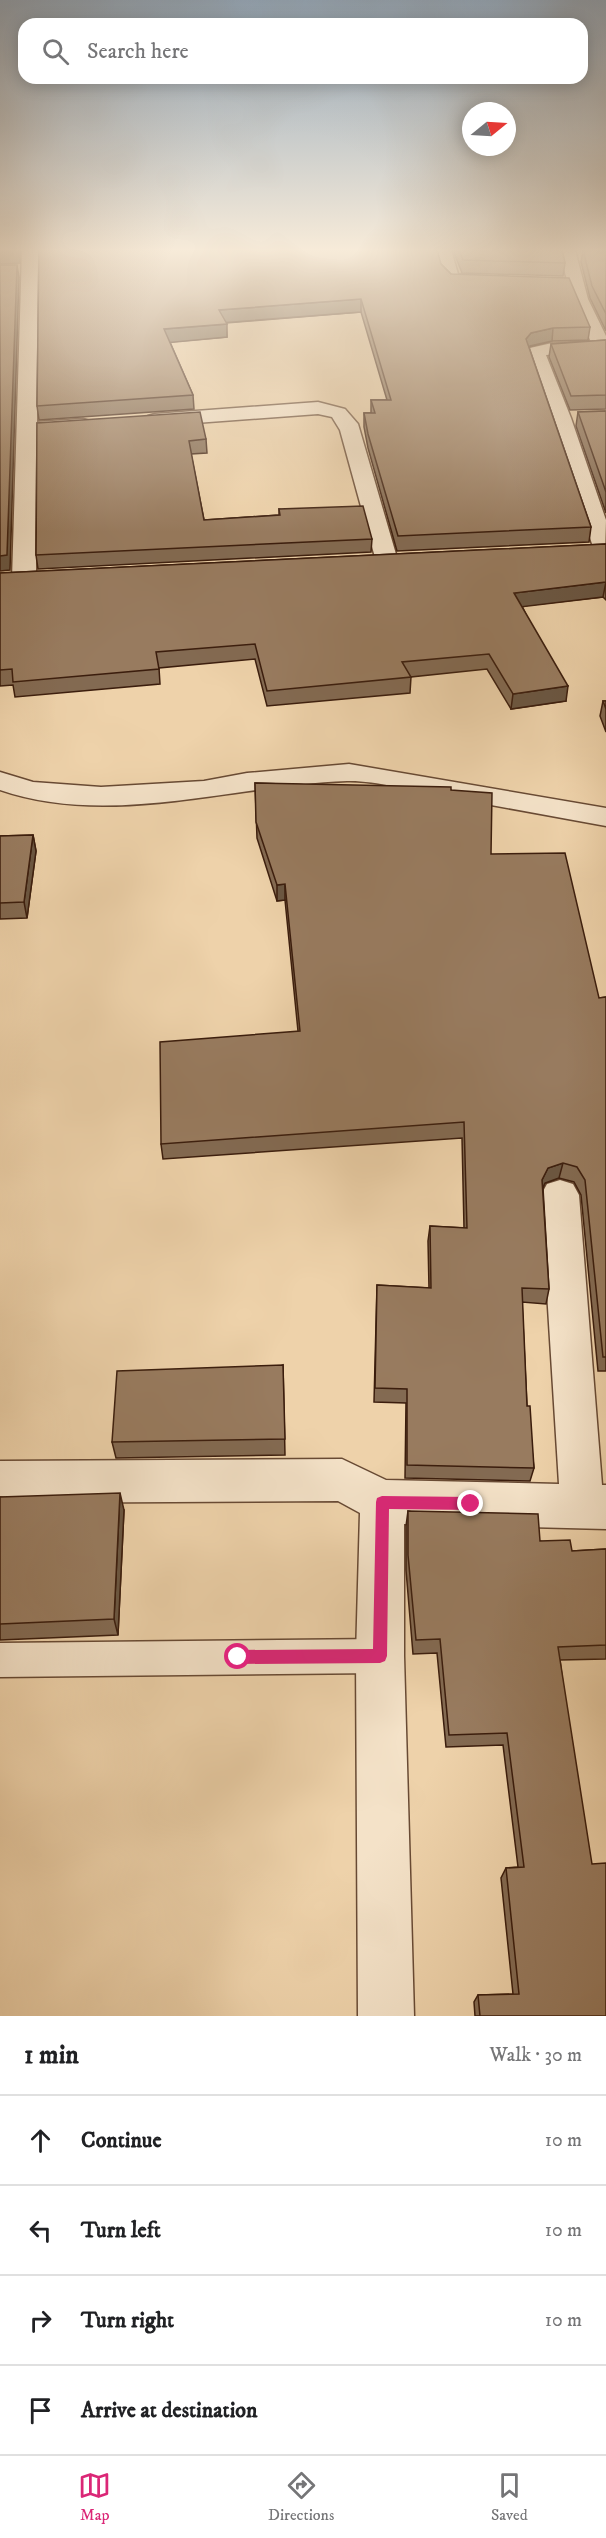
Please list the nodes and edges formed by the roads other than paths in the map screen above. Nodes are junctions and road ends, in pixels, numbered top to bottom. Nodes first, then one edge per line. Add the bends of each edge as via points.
1 (23, 344) edge
2 (604, 347) edge
3 (584, 417) edge
4 (561, 418) junction
5 (135, 421) edge
6 (99, 424) edge
7 (27, 429) junction
8 (605, 550) edge
9 (387, 561) edge
10 (24, 579) edge
11 (0, 781) edge
12 (606, 817) edge
13 (560, 1195) dead end
14 (0, 1482) edge
15 (382, 1502) junction
16 (594, 1506) edge
17 (380, 1656) junction
18 (0, 1660) edge
19 (386, 2016) edge

1 - 7 street via 19,379
2 - 4 street via 536,352
3 - 4 street
4 - 8 street
5 - 9 street via 336,410 346,417
6 - 7 street
7 - 10 street
11 - 12 street via 30,791 101,796 204,790 349,772
13 - 16 street
14 - 15 street via 342,1480
15 - 16 street
15 - 17 street
17 - 18 lane
17 - 19 street

